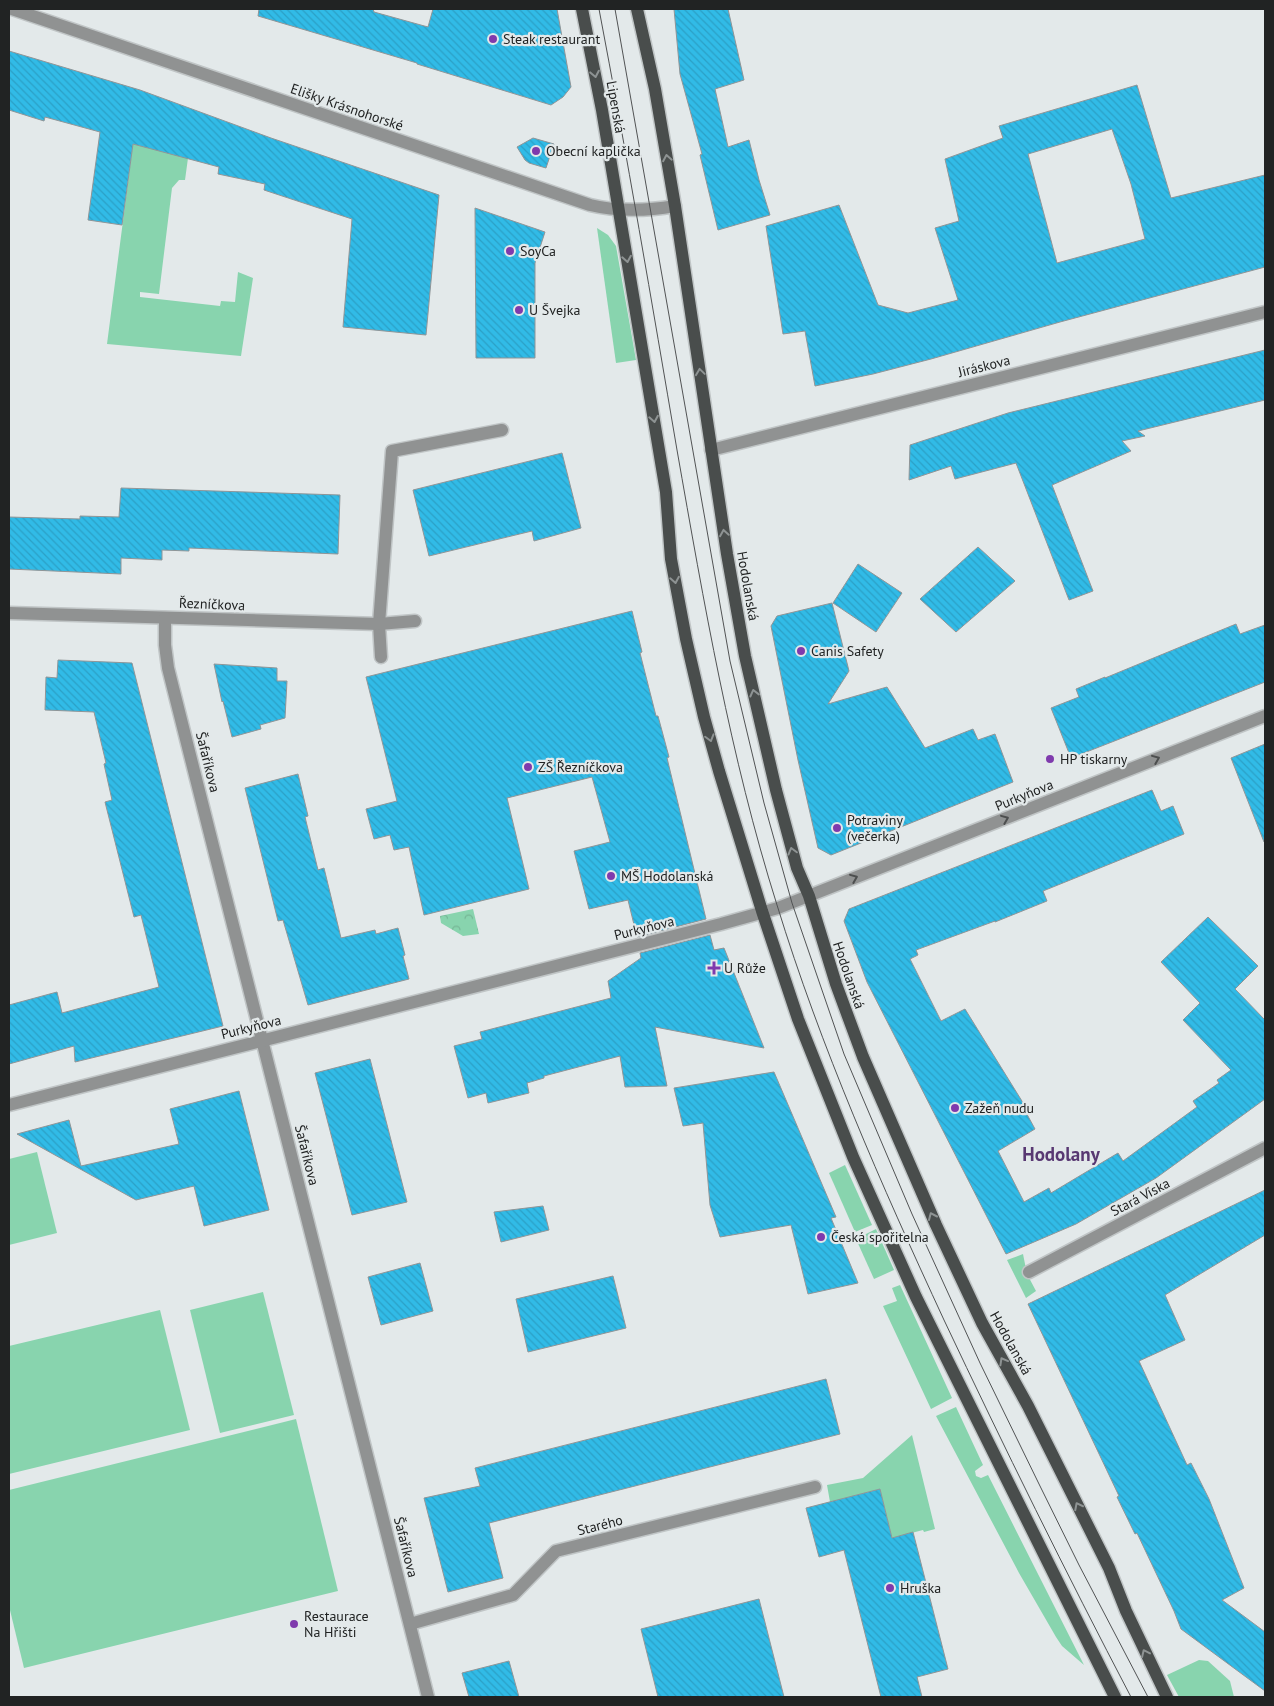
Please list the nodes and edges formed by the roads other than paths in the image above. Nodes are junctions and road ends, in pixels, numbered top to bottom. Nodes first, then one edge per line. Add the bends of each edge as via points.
1 (12, 9) edge
2 (582, 9) edge
3 (637, 9) edge
4 (675, 206) junction
5 (618, 211) junction
6 (1265, 312) edge
7 (502, 430) dead end
8 (711, 450) junction
9 (9, 613) edge
10 (166, 618) junction
11 (414, 622) dead end
12 (379, 624) junction
13 (381, 657) dead end
14 (1265, 716) edge
15 (809, 896) junction
16 (762, 911) junction
17 (262, 1040) junction
18 (9, 1105) edge
19 (1265, 1148) edge
20 (1029, 1272) dead end
21 (815, 1487) dead end
22 (410, 1624) junction
23 (428, 1697) edge
24 (1115, 1697) edge
25 (1167, 1697) edge

1 - 5 street, Elišky Krásnohorské via 590,205
2 -> 5 main road, Lipenská
4 -> 3 main road via 655,89
4 - 5 street, Elišky Krásnohorské
8 -> 4 main road, Hodolanská
5 -> 16 main road, Lipenská via 666,492 671,559 686,639 719,771
6 - 8 street, Jiráskova
7 - 12 street via 392,451
15 -> 8 main road, Hodolanská via 797,868 745,656
9 - 10 street, Řezníčkova
10 - 12 street, Řezníčkova
10 - 17 street, Šafaříkova via 168,668
11 - 12 street, Řezníčkova
12 - 13 street
15 -> 14 street, Purkyňova
15 - 16 street, Purkyňova
25 -> 15 main road, Hodolanská via 1109,1568 1028,1406 982,1323 936,1225 863,1057
16 - 17 street, Purkyňova
16 - 24 main road, Lipenská via 798,1019 853,1157 912,1289
17 - 18 street, Purkyňova
17 - 22 street, Šafaříkova
19 - 20 street, Stará Víska
21 - 22 street, Starého via 556,1551 514,1595
22 - 23 street, Šafaříkova

